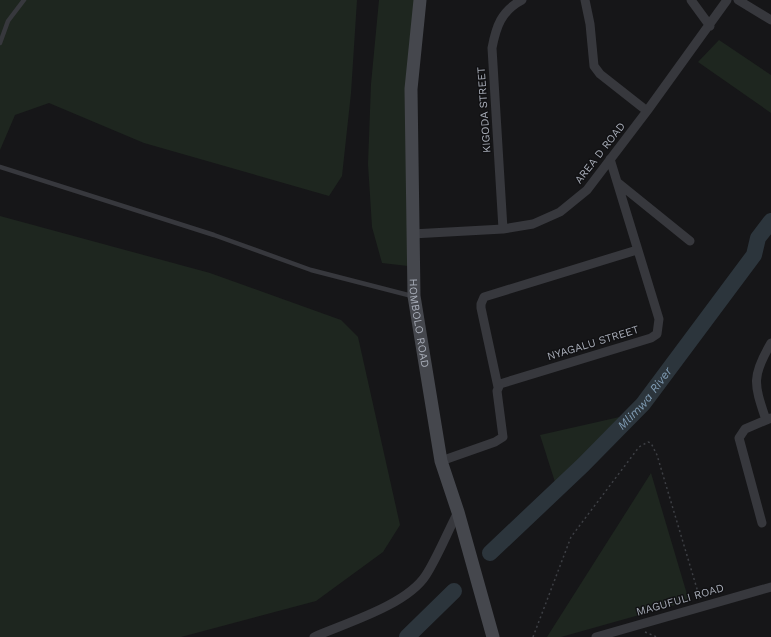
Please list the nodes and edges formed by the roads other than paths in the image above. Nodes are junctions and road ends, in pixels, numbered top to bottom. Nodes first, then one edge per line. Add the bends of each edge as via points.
1 (24, 0) edge
2 (420, 0) edge
3 (522, 0) edge
4 (585, 0) edge
5 (690, 0) edge
6 (727, 0) edge
7 (738, 0) edge
8 (771, 20) edge
9 (710, 26) junction
10 (0, 43) edge
11 (648, 111) junction
12 (610, 159) junction
13 (0, 167) edge
14 (618, 182) junction
15 (503, 229) junction
16 (412, 234) junction
17 (690, 241) dead end
18 (637, 250) junction
19 (414, 296) junction
20 (771, 343) edge
21 (498, 387) junction
22 (768, 419) edge
23 (442, 461) junction
24 (458, 512) junction
25 (762, 523) dead end
26 (771, 587) edge
27 (314, 637) edge
28 (493, 637) edge
29 (596, 637) edge

1 - 10 lane via 8,20
2 - 16 street, HOMBOLO ROAD via 411,89
3 - 15 street, KIGODA STREET via 506,12 495,29 492,48
4 - 11 street via 594,66 600,74
5 - 9 street
6 - 9 street, AREA D ROAD
7 - 8 street
9 - 11 street, AREA D ROAD
11 - 12 street, AREA D ROAD
12 - 14 street, NYAGALU STREET
12 - 15 street, AREA D ROAD via 587,190 560,212 534,224
13 - 19 lane via 214,235 311,270
14 - 17 street
14 - 18 street, NYAGALU STREET
15 - 16 street, AREA D ROAD
16 - 19 street, HOMBOLO ROAD
18 - 21 street via 484,298 481,308
18 - 21 street, NYAGALU STREET via 659,319 655,337 504,382
19 - 23 street, HOMBOLO ROAD
20 - 22 street via 757,371 756,382
21 - 23 street via 503,437
22 - 25 street via 745,429 739,438
23 - 24 street, HOMBOLO ROAD
24 - 27 street via 425,576 408,595
24 - 28 street, HOMBOLO ROAD
26 - 29 street, MAGUFULI ROAD

